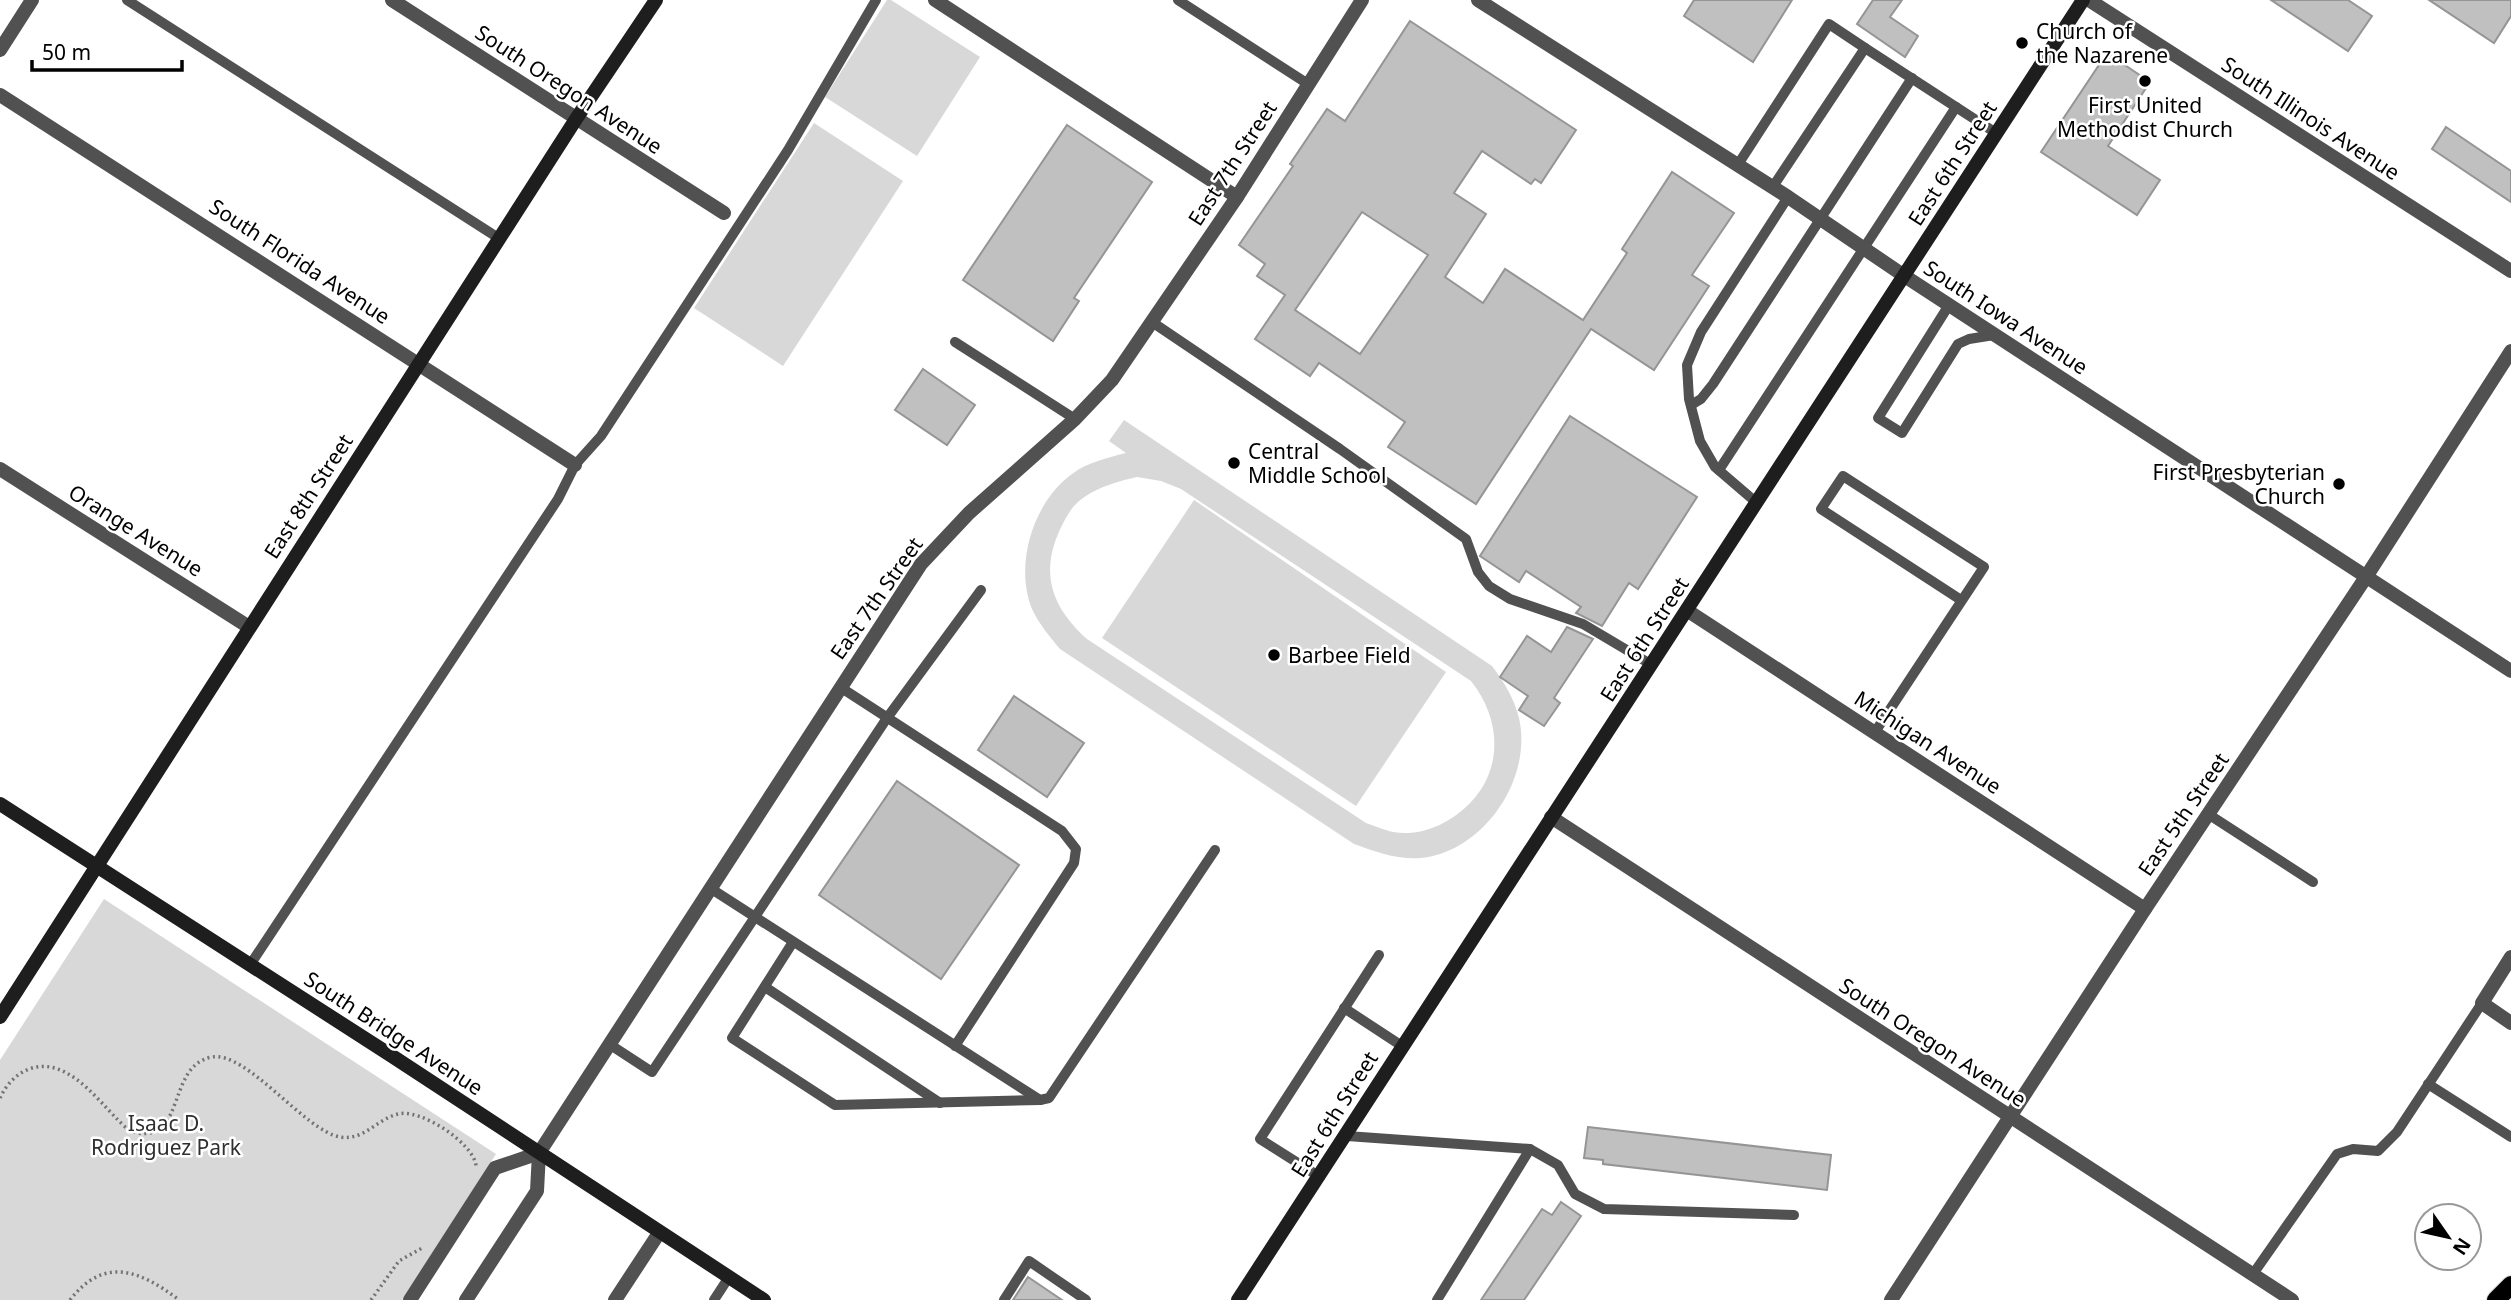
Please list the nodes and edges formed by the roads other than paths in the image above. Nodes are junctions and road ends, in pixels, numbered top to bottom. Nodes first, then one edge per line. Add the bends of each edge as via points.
1 (32, 0) edge
2 (127, 0) edge
3 (392, 0) edge
4 (656, 0) edge
5 (876, 0) edge
6 (934, 0) edge
7 (1178, 0) edge
8 (1362, 0) edge
9 (1478, 0) edge
10 (2086, 0) edge
11 (1865, 48) junction
12 (0, 50) edge
13 (1912, 78) junction
14 (1308, 84) junction
15 (0, 95) edge
16 (1956, 107) junction
17 (576, 119) junction
18 (1996, 133) junction
19 (1737, 166) junction
20 (1772, 188) junction
21 (1237, 197) junction
22 (1788, 197) junction
23 (724, 213) dead end
24 (1820, 218) junction
25 (500, 239) junction
26 (1863, 247) junction
27 (2511, 271) edge
28 (1903, 275) junction
29 (1949, 305) junction
30 (1152, 321) junction
31 (1994, 335) junction
32 (955, 342) dead end
33 (2511, 351) edge
34 (419, 362) junction
35 (1691, 405) junction
36 (1075, 419) junction
37 (575, 465) junction
38 (0, 469) edge
39 (1719, 470) junction
40 (1756, 503) junction
41 (2366, 577) junction
42 (981, 590) dead end
43 (1961, 600) junction
44 (1688, 611) junction
45 (249, 627) junction
46 (1652, 665) junction
47 (2511, 671) edge
48 (840, 687) junction
49 (887, 718) junction
50 (1875, 732) junction
51 (0, 804) edge
52 (2208, 814) junction
53 (1551, 817) junction
54 (1215, 850) dead end
55 (97, 866) junction
56 (2313, 882) dead end
57 (710, 888) junction
58 (2145, 909) junction
59 (754, 916) junction
60 (793, 942) junction
61 (1379, 954) dead end
62 (2511, 957) edge
63 (250, 965) junction
64 (765, 987) junction
65 (2482, 1003) junction
66 (1344, 1008) junction
67 (0, 1017) edge
68 (2511, 1023) edge
69 (609, 1044) junction
70 (955, 1046) junction
71 (1402, 1046) junction
72 (2428, 1084) junction
73 (1040, 1100) junction
74 (940, 1102) junction
75 (2010, 1118) junction
76 (1347, 1136) junction
77 (2511, 1136) edge
78 (1530, 1149) junction
79 (538, 1153) junction
80 (1320, 1177) junction
81 (1794, 1215) dead end
82 (659, 1233) junction
83 (2253, 1274) junction
84 (729, 1277) junction
85 (2511, 1285) edge
86 (410, 1300) edge
87 (466, 1300) edge
88 (615, 1300) edge
89 (713, 1300) edge
90 (764, 1300) edge
91 (1004, 1300) edge
92 (1087, 1300) edge
93 (1238, 1300) edge
94 (1437, 1300) edge
95 (1891, 1300) edge
96 (2292, 1300) edge
97 (2496, 1300) edge

1 - 12 street
2 - 25 lane
3 - 17 street, South Oregon Avenue
4 - 17 street, East 8th Street
5 - 37 lane via 788,150 601,436
6 - 21 street
7 - 14 lane
8 - 14 street, East 7th Street
9 - 19 street, South Iowa Avenue
10 - 18 street, East 6th Street
10 - 27 street, South Illinois Avenue
11 - 13 lane
11 - 19 lane via 1829,24
11 - 20 lane
13 - 16 lane
13 - 24 lane
14 - 21 street, East 7th Street
15 - 34 street, South Florida Avenue
16 - 18 lane
16 - 26 lane
17 - 23 street, South Oregon Avenue
17 - 25 street, East 8th Street
18 - 28 street, East 6th Street
19 - 20 street, South Iowa Avenue
20 - 22 street, South Iowa Avenue
21 - 30 street, East 7th Street
22 - 24 street, South Iowa Avenue
22 - 35 lane via 1701,332 1687,365
24 - 26 street, South Iowa Avenue
24 - 35 lane via 1713,384
25 - 34 street, East 8th Street
26 - 28 street, South Iowa Avenue
26 - 39 lane
28 - 29 street, South Iowa Avenue
28 - 40 street, East 6th Street
29 - 31 street, South Iowa Avenue
29 - 31 lane via 1878,418 1902,433 1958,344
30 - 36 street, East 7th Street via 1112,380
30 - 46 lane via 1466,539 1478,572 1489,586 1583,624
31 - 41 street, South Iowa Avenue
32 - 36 lane
33 - 41 street, East 5th Street
34 - 37 street, South Florida Avenue
34 - 45 street, East 8th Street
35 - 39 lane via 1700,441
36 - 48 street, East 7th Street via 969,513 921,564
37 - 63 lane via 558,499
38 - 45 street, Orange Avenue
39 - 40 lane
40 - 44 street, East 6th Street
41 - 47 street, South Iowa Avenue
41 - 52 street, East 5th Street
42 - 49 lane
43 - 43 lane via 1983,568 1843,476 1821,509
43 - 50 lane
44 - 46 street, East 6th Street
44 - 50 street, Michigan Avenue
45 - 55 street, East 8th Street
46 - 53 street, East 6th Street
48 - 49 lane
48 - 57 street, East 7th Street
49 - 59 lane
49 - 70 lane via 1062,831 1076,849 1074,863
50 - 58 street, Michigan Avenue
51 - 55 street, South Bridge Avenue
52 - 56 lane
52 - 58 street, East 5th Street
53 - 71 street, East 6th Street
53 - 75 street, South Oregon Avenue
54 - 73 lane via 1049,1098
55 - 63 street, South Bridge Avenue
55 - 67 street, East 8th Street
57 - 59 lane
57 - 69 street, East 7th Street
58 - 75 street, East 5th Street
59 - 60 lane
59 - 69 lane via 652,1072
60 - 64 lane
60 - 70 lane
61 - 66 lane
62 - 65 street
63 - 79 street, South Bridge Avenue
64 - 74 lane
64 - 74 lane via 732,1038 835,1105
65 - 68 street
65 - 72 lane
66 - 71 lane
66 - 80 lane via 1260,1139
69 - 79 street, East 7th Street
70 - 73 lane
71 - 76 street, East 6th Street
72 - 77 lane
72 - 83 lane via 2397,1132 2378,1151 2353,1149 2337,1154
73 - 74 lane
75 - 83 street, South Oregon Avenue
75 - 95 street, East 5th Street
76 - 78 lane
76 - 80 street, East 6th Street
78 - 81 lane via 1558,1165 1575,1194 1604,1209
78 - 94 lane
79 - 82 street, South Bridge Avenue
79 - 86 street via 495,1168
79 - 87 street via 537,1191
80 - 93 street, East 6th Street
82 - 84 street, South Bridge Avenue
82 - 88 street
83 - 96 street, South Oregon Avenue
84 - 89 lane
84 - 90 street, South Bridge Avenue
85 - 97 main road
91 - 92 lane via 1029,1261

